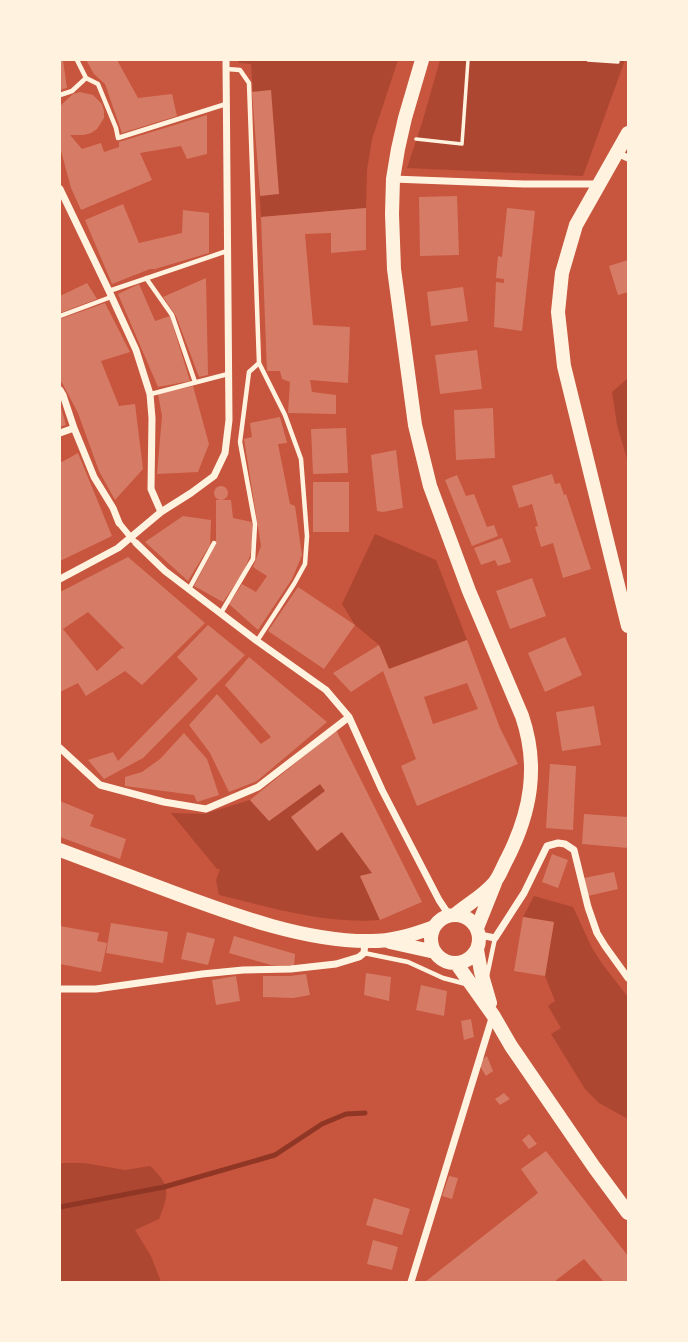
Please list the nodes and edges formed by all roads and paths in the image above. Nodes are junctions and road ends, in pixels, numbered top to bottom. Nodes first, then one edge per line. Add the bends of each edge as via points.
1 (77, 60) edge
2 (226, 60) edge
3 (422, 60) edge
4 (468, 60) edge
5 (588, 60) edge
6 (618, 62) dead end
7 (227, 69) junction
8 (86, 78) junction
9 (60, 95) edge
10 (227, 103) junction
11 (628, 134) edge
12 (400, 138) junction
13 (623, 156) edge
14 (393, 179) junction
15 (598, 184) junction
16 (60, 188) edge
17 (227, 251) junction
18 (146, 278) junction
19 (110, 294) junction
20 (60, 316) edge
21 (259, 363) junction
22 (228, 374) junction
23 (195, 382) junction
24 (60, 390) edge
25 (150, 394) junction
26 (74, 429) junction
27 (60, 433) edge
28 (161, 512) junction
29 (119, 523) joint
30 (133, 540) junction
31 (214, 543) dead end
32 (60, 579) edge
33 (189, 589) junction
34 (221, 613) junction
35 (628, 626) edge
36 (257, 641) junction
37 (349, 717) junction
38 (60, 748) edge
39 (60, 850) edge
40 (495, 882) junction
41 (453, 915) junction
42 (434, 927) junction
43 (478, 937) junction
44 (495, 938) junction
45 (382, 941) junction
46 (365, 947) junction
47 (435, 952) junction
48 (456, 963) junction
49 (628, 978) edge
50 (479, 987) junction
51 (60, 989) edge
52 (493, 1015) junction
53 (628, 1213) edge
54 (411, 1283) edge

1 - 8 lane
2 - 7 street
3 - 12 main road
4 - 12 path via 462,144
5 - 6 path
7 - 10 street
7 - 21 lane via 240,70 249,83
8 - 9 lane
8 - 10 lane via 98,84 118,138
10 - 17 street
11 - 13 main road
12 - 14 main road
13 - 15 main road
14 - 15 street
14 - 40 main road via 394,269 415,425 430,486 530,744 532,775 522,823
15 - 35 main road via 576,225 562,273 558,312 564,366
16 - 19 street
17 - 18 lane
17 - 22 street
18 - 19 lane
18 - 23 lane via 172,315
19 - 20 lane
19 - 25 street
21 - 34 lane via 249,372 240,442 255,524 253,559
21 - 36 lane via 301,459 307,536 305,564
22 - 23 lane
22 - 28 street via 225,453 214,476
23 - 25 lane
24 - 26 street
25 - 28 street via 151,489
26 - 27 street
26 - 29 street
28 - 30 street
29 - 30 street
30 - 32 street
30 - 33 street
31 - 33 lane
33 - 34 street
34 - 36 street
36 - 37 street via 326,690
37 - 38 street via 258,787 205,809 100,785
37 - 41 street via 439,900
39 - 46 main road via 225,912
40 - 41 main road
40 - 43 main road
41 - 42 main road
41 - 43 main road via 469,918
42 - 45 main road
42 - 47 main road via 431,940
43 - 44 street
43 - 48 main road via 468,960
43 - 50 main road
44 - 49 street via 547,846 565,844 574,850 597,933
44 - 50 lane
45 - 46 main road
45 - 47 main road
46 - 50 lane
46 - 51 street via 359,957 347,962
47 - 48 main road
48 - 50 main road
50 - 52 main road
52 - 53 main road
52 - 54 street

